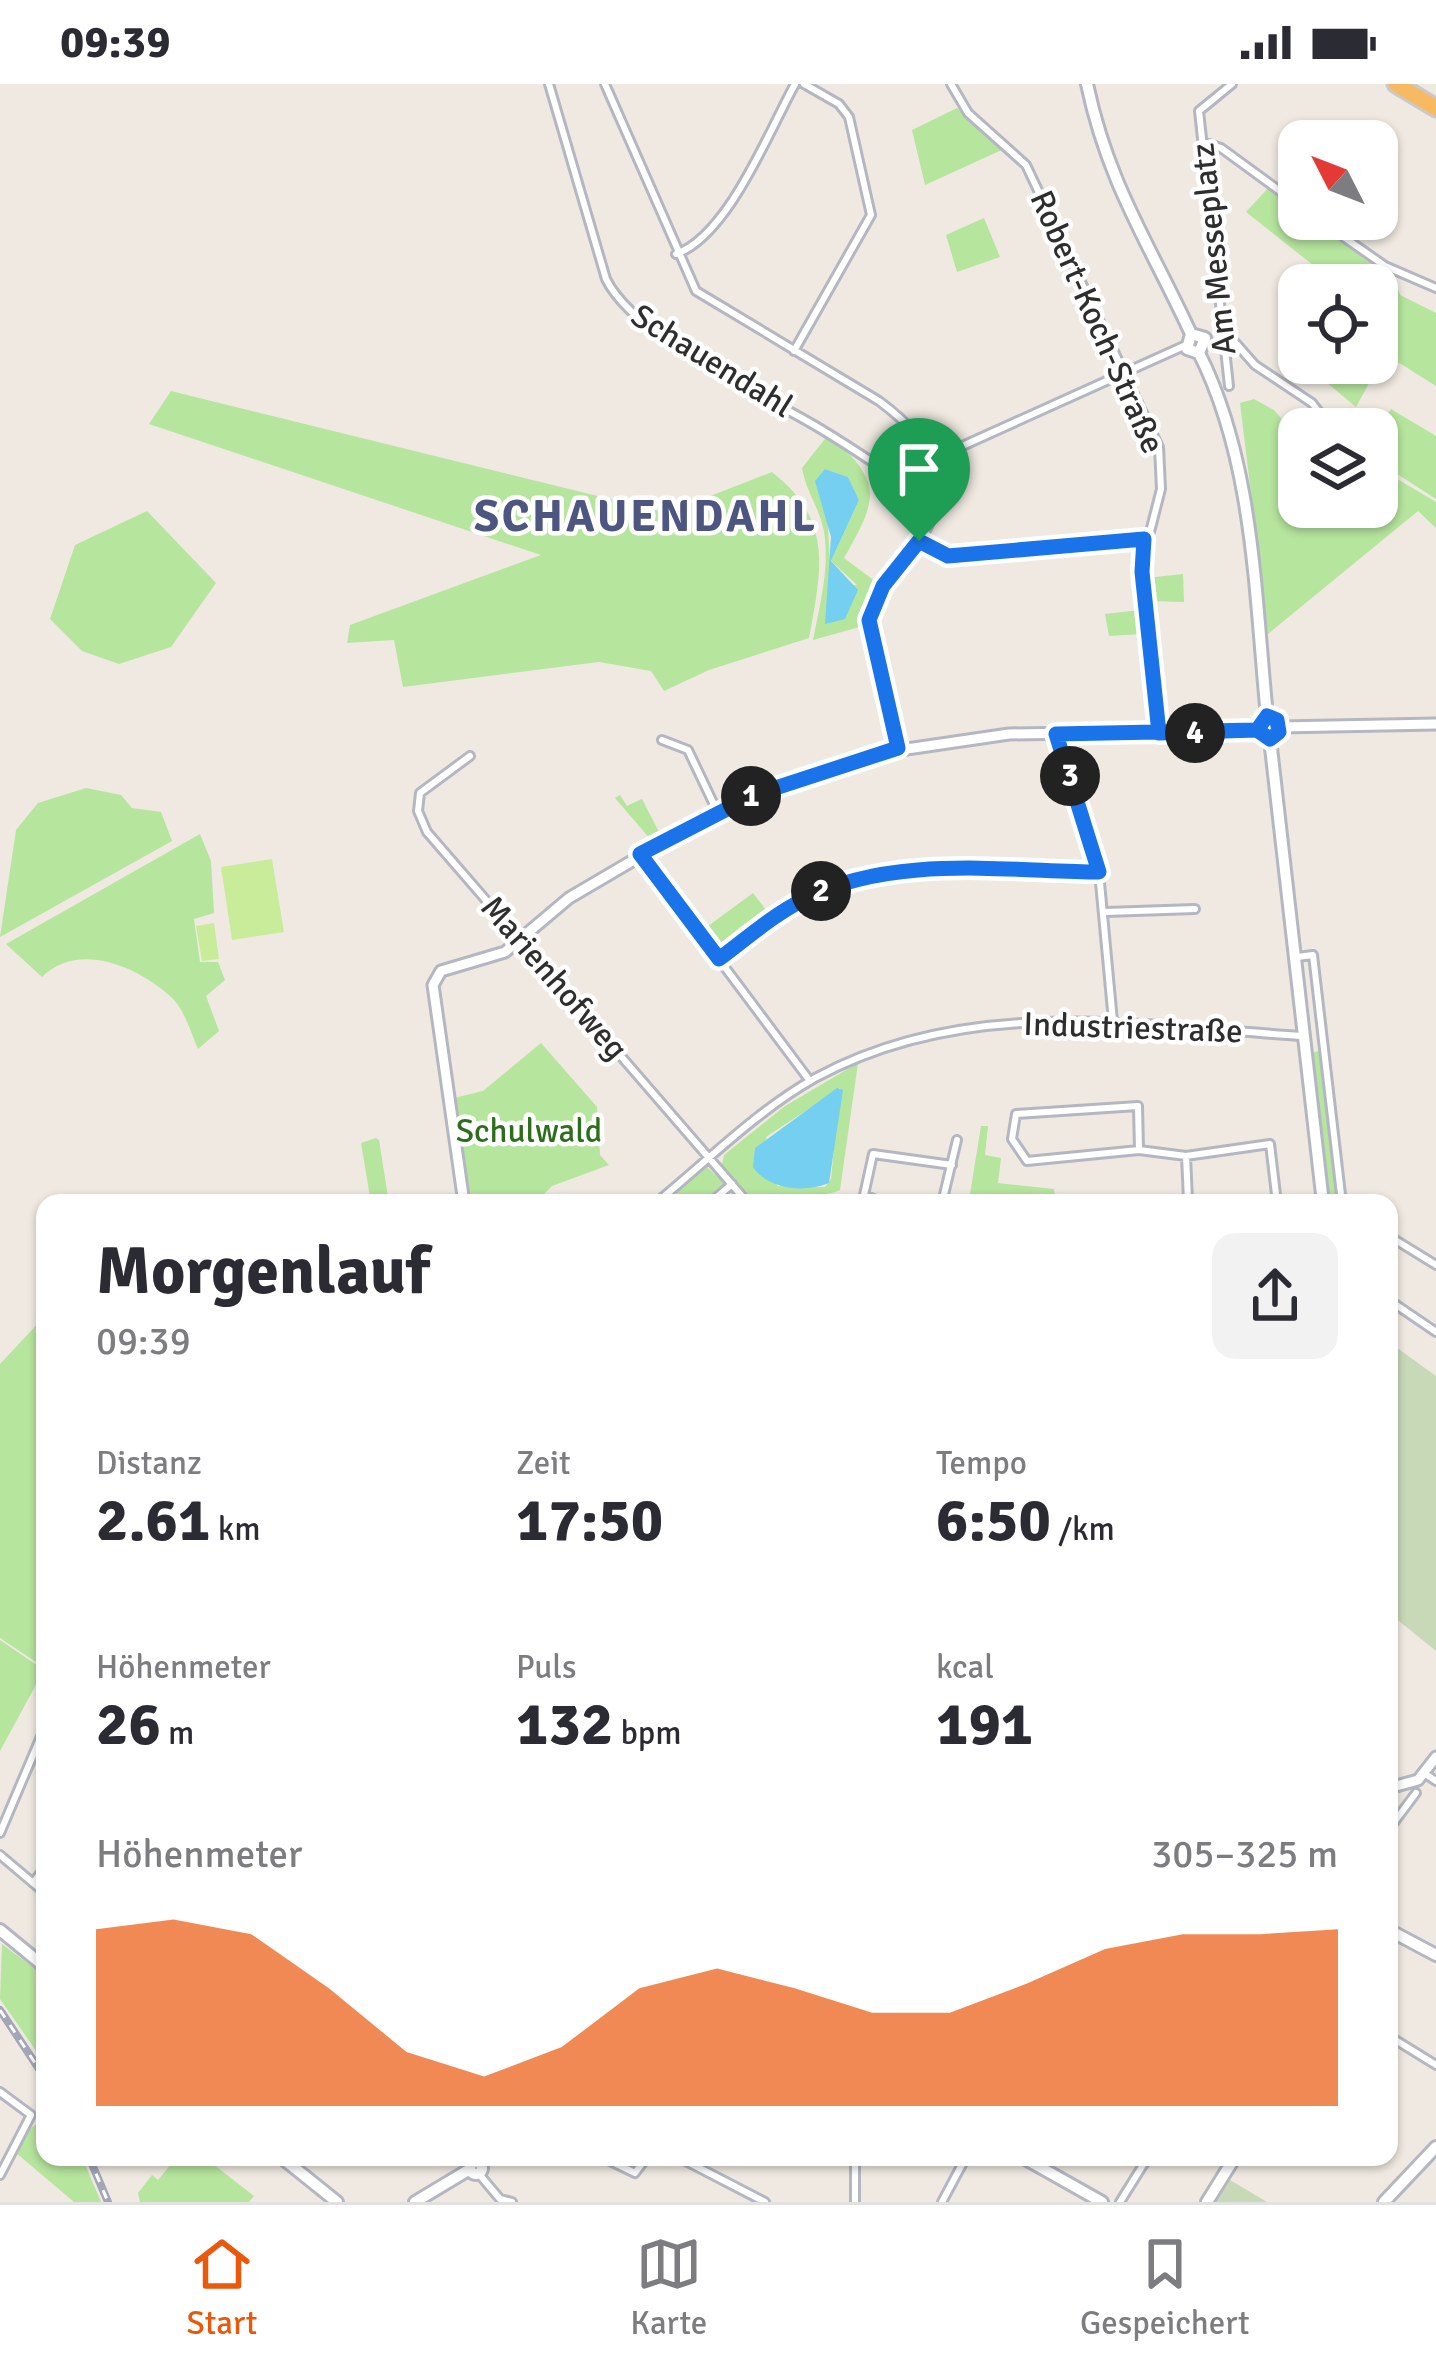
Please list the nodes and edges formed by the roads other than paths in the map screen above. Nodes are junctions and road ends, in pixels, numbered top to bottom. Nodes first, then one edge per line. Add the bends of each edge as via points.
1 (549, 84) edge
2 (605, 84) edge
3 (795, 84) edge
4 (804, 84) edge
5 (951, 84) edge
6 (1087, 84) edge
7 (1232, 84) edge
8 (1396, 84) edge
9 (1436, 108) edge
10 (1203, 142) junction
11 (1278, 190) edge
12 (1348, 240) edge
13 (676, 254) junction
14 (1436, 288) edge
15 (1225, 331) junction
16 (1205, 338) junction
17 (1188, 340) junction
18 (794, 351) junction
19 (1199, 353) junction
20 (1127, 376) junction
21 (1228, 386) dead end
22 (1315, 408) edge
23 (936, 458) junction
24 (936, 506) junction
25 (1144, 539) junction
26 (919, 541) junction
27 (1267, 716) junction
28 (1436, 724) edge
29 (1280, 727) junction
30 (1257, 730) junction
31 (1159, 733) junction
32 (1056, 734) junction
33 (1270, 739) junction
34 (662, 740) dead end
35 (898, 748) junction
36 (470, 756) dead end
37 (717, 811) junction
38 (640, 854) junction
39 (1099, 872) junction
40 (1195, 909) dead end
41 (1106, 912) junction
42 (521, 939) junction
43 (1294, 957) junction
44 (719, 959) junction
45 (1113, 1021) junction
46 (1304, 1036) junction
47 (810, 1081) junction
48 (956, 1140) dead end
49 (1139, 1150) junction
50 (1186, 1156) junction
51 (711, 1159) junction
52 (952, 1165) junction
53 (732, 1184) junction
54 (463, 1194) edge
55 (667, 1194) edge
56 (720, 1194) edge
57 (740, 1194) edge
58 (864, 1194) edge
59 (944, 1194) edge
60 (1192, 1194) edge
61 (1276, 1194) edge
62 (1322, 1194) edge
63 (1341, 1194) edge
64 (1398, 1242) edge
65 (1436, 1265) edge
66 (1398, 1306) edge
67 (1436, 1332) edge
68 (36, 1748) edge
69 (1436, 1757) edge
70 (1424, 1773) junction
71 (1436, 1781) edge
72 (1398, 1787) edge
73 (1416, 1793) dead end
74 (1398, 1817) edge
75 (0, 1833) edge
76 (0, 1855) edge
77 (36, 1878) edge
78 (33, 1882) junction
79 (36, 1885) edge
80 (0, 1930) edge
81 (1398, 1934) edge
82 (1435, 1951) edge
83 (36, 1960) edge
84 (1398, 2042) edge
85 (1436, 2066) edge
86 (0, 2092) edge
87 (1436, 2147) edge
88 (292, 2166) edge
89 (472, 2166) edge
90 (476, 2166) edge
91 (695, 2166) edge
92 (855, 2166) edge
93 (961, 2166) edge
94 (1038, 2166) edge
95 (1142, 2166) edge
96 (1229, 2166) edge
97 (0, 2175) edge
98 (337, 2202) edge
99 (415, 2202) edge
100 (512, 2202) edge
101 (765, 2202) edge
102 (855, 2202) edge
103 (942, 2202) edge
104 (1102, 2202) edge
105 (1120, 2202) edge
106 (1207, 2202) edge
107 (1384, 2202) edge

1 - 24 street, Schauendahl via 605,279 620,303
2 - 13 street
3 - 13 street via 719,218 700,242
4 - 18 street via 849,117 871,215
5 - 20 street, Robert-Koch-Straße via 964,109 1026,165
6 - 17 main road via 1102,151
7 - 10 street, Am Messeplatz via 1199,111
8 - 9 highway
10 - 11 street
10 - 15 street, Am Messeplatz
12 - 14 street
13 - 18 street via 696,291
15 - 16 street
15 - 21 street, Am Messeplatz
15 - 22 street
16 - 17 main road
16 - 19 main road
17 - 19 main road
17 - 20 street
18 - 23 street via 905,421
19 - 27 main road via 1234,452
20 - 23 street
20 - 25 street, Robert-Koch-Straße via 1162,466
23 - 24 street
24 - 26 street
25 - 26 street via 948,556
25 - 31 street, Robert-Koch-Straße
26 - 35 street via 883,586 869,620
27 - 29 main road
27 - 30 main road
28 - 29 street
29 - 33 main road
30 - 31 street
30 - 33 main road
31 - 32 street
32 - 35 street
32 - 39 street
33 - 43 main road
34 - 37 street via 688,750
35 - 37 street via 810,772
36 - 42 street, Marienhofweg via 425,786 418,811 427,832
37 - 38 street
38 - 42 street via 568,898
38 - 44 street
39 - 41 street
39 - 44 street via 929,871 849,882 801,900
40 - 41 street
41 - 45 street
42 - 51 street, Marienhofweg
42 - 54 street via 434,976
43 - 46 main road
43 - 63 street via 1313,955
44 - 47 street
45 - 46 street, Industriestraße
45 - 47 street, Industriestraße via 954,1029 876,1050
46 - 62 main road
47 - 51 street, Industriestraße
48 - 52 street
49 - 49 street via 1138,1106 1016,1114 1012,1139 1027,1161
49 - 50 street
50 - 60 street
50 - 61 street via 1270,1144
51 - 53 street, Marienhofweg
51 - 55 street, Industriestraße
52 - 58 street via 873,1154
52 - 59 street
53 - 56 street
53 - 57 street, Marienhofweg
64 - 65 street
66 - 67 street
68 - 75 street
69 - 70 street
70 - 71 street
70 - 72 street
73 - 74 street
76 - 78 street
77 - 78 street
78 - 79 street
80 - 83 main road
81 - 82 main road
84 - 85 street
86 - 97 street via 31,2115
87 - 107 main road
88 - 98 main road
89 - 99 main road
90 - 100 street via 500,2199
91 - 101 street
92 - 102 street
93 - 103 street
94 - 104 main road
95 - 105 street
96 - 106 main road

